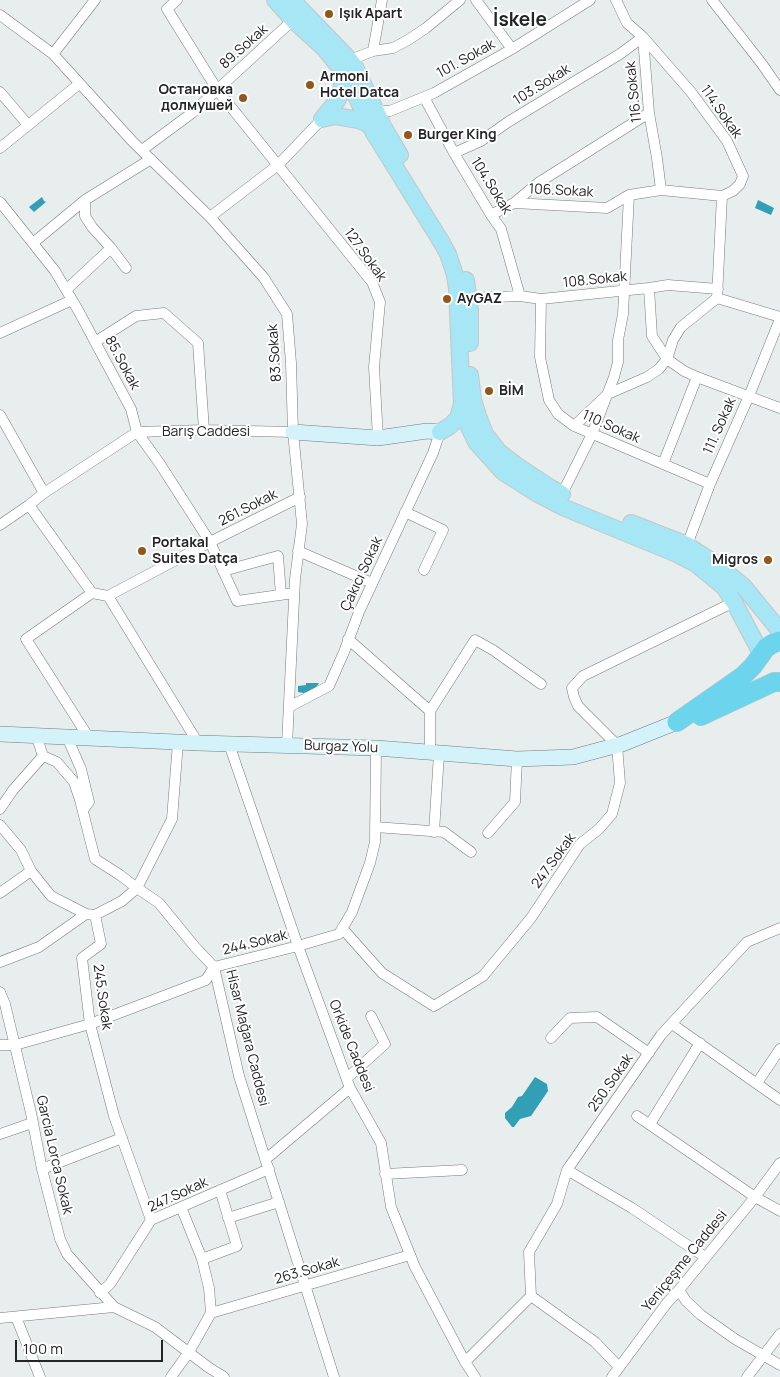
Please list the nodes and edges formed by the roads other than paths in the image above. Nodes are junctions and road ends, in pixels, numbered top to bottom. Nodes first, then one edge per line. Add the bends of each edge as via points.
1 (95, 0) edge
2 (177, 0) edge
3 (275, 0) edge
4 (292, 0) edge
5 (382, 0) edge
6 (460, 0) edge
7 (476, 0) edge
8 (590, 0) edge
9 (616, 0) edge
10 (712, 0) edge
11 (0, 15) edge
12 (294, 20) junction
13 (642, 37) junction
14 (512, 49) junction
15 (373, 52) junction
16 (53, 54) junction
17 (345, 65) junction
18 (79, 84) junction
19 (217, 90) junction
20 (780, 90) edge
21 (0, 92) edge
22 (424, 97) junction
23 (649, 113) junction
24 (372, 118) junction
25 (322, 119) junction
26 (28, 125) junction
27 (0, 148) edge
28 (142, 150) junction
29 (454, 153) junction
30 (151, 159) junction
31 (278, 165) junction
32 (661, 190) junction
33 (628, 195) junction
34 (722, 196) junction
35 (85, 200) junction
36 (0, 202) edge
37 (514, 203) junction
38 (491, 215) junction
39 (210, 217) junction
40 (33, 243) junction
41 (111, 248) junction
42 (126, 268) dead end
43 (649, 288) junction
44 (624, 290) junction
45 (717, 293) junction
46 (69, 295) junction
47 (520, 296) junction
48 (468, 298) junction
49 (541, 299) junction
50 (780, 318) edge
51 (0, 333) edge
52 (95, 342) junction
53 (667, 359) junction
54 (696, 377) junction
55 (608, 394) junction
56 (749, 396) junction
57 (462, 404) junction
58 (780, 408) edge
59 (0, 415) edge
60 (574, 426) junction
61 (204, 430) junction
62 (137, 432) junction
63 (293, 432) junction
64 (440, 432) junction
65 (592, 434) junction
66 (378, 438) junction
67 (476, 442) junction
68 (663, 464) junction
69 (710, 484) junction
70 (44, 493) junction
71 (562, 494) junction
72 (300, 497) junction
73 (29, 505) junction
74 (405, 512) junction
75 (0, 525) edge
76 (210, 542) junction
77 (687, 545) junction
78 (298, 551) junction
79 (424, 570) dead end
80 (223, 571) junction
81 (372, 583) junction
82 (294, 593) junction
83 (92, 594) junction
84 (281, 595) junction
85 (108, 596) junction
86 (734, 602) junction
87 (780, 631) edge
88 (348, 639) junction
89 (780, 642) edge
90 (762, 655) junction
91 (541, 684) dead end
92 (778, 686) edge
93 (289, 707) junction
94 (430, 711) junction
95 (677, 722) junction
96 (0, 734) edge
97 (36, 735) junction
98 (66, 737) junction
99 (89, 738) junction
100 (178, 742) junction
101 (198, 743) junction
102 (229, 744) junction
103 (287, 745) junction
104 (617, 745) junction
105 (376, 748) junction
106 (435, 753) junction
107 (43, 756) junction
108 (517, 759) junction
109 (0, 809) edge
110 (83, 810) junction
111 (0, 825) edge
112 (375, 827) junction
113 (434, 832) junction
114 (488, 833) dead end
115 (471, 852) dead end
116 (31, 871) junction
117 (137, 888) junction
118 (0, 893) edge
119 (90, 915) junction
120 (342, 928) junction
121 (780, 929) edge
122 (298, 946) junction
123 (0, 962) edge
124 (214, 967) junction
125 (0, 992) edge
126 (370, 1016) dead end
127 (90, 1024) junction
128 (672, 1024) junction
129 (551, 1038) dead end
130 (700, 1043) junction
131 (15, 1045) junction
132 (0, 1046) edge
133 (780, 1049) edge
134 (649, 1053) junction
135 (757, 1082) junction
136 (349, 1083) junction
137 (780, 1100) edge
138 (637, 1116) dead end
139 (32, 1123) junction
140 (650, 1124) junction
141 (0, 1134) edge
142 (122, 1138) junction
143 (780, 1163) edge
144 (268, 1164) junction
145 (42, 1170) junction
146 (462, 1170) dead end
147 (567, 1170) junction
148 (385, 1174) junction
149 (220, 1190) junction
150 (755, 1197) junction
151 (279, 1202) junction
152 (181, 1207) junction
153 (780, 1211) edge
154 (228, 1218) junction
155 (151, 1220) junction
156 (410, 1255) junction
157 (705, 1257) junction
158 (202, 1258) junction
159 (306, 1286) junction
160 (679, 1290) junction
161 (100, 1292) junction
162 (532, 1296) junction
163 (114, 1307) junction
164 (211, 1313) junction
165 (16, 1317) junction
166 (0, 1318) edge
167 (780, 1334) edge
168 (189, 1352) junction
169 (764, 1356) junction
170 (465, 1362) junction
171 (780, 1365) edge
172 (619, 1367) junction
173 (40, 1377) edge
174 (172, 1377) edge
175 (224, 1377) edge
176 (334, 1377) edge
177 (476, 1377) edge
178 (612, 1377) edge
179 (747, 1377) edge

1 - 16 street
2 - 19 street, 127.Sokak via 167,9
3 - 12 main road
4 - 17 main road
5 - 15 street
6 - 15 street via 408,40 393,48
7 - 14 street
8 - 14 street, 101. Sokak
9 - 13 street via 626,23
10 - 20 street
11 - 16 street, 83.Sokak
12 - 17 main road
12 - 19 street, 89.Sokak
13 - 23 street, 116.Sokak
13 - 29 street, 103.Sokak via 481,141
13 - 34 street, 114.Sokak via 691,92 727,141 743,176 733,191
14 - 22 street, 101. Sokak
15 - 17 street
16 - 18 street, 83.Sokak
17 - 24 main road via 345,74
17 - 25 main road via 337,101
18 - 26 street
18 - 28 street, 83.Sokak
19 - 28 street, 89.Sokak
19 - 31 street, 127.Sokak
21 - 26 street
22 - 24 street, 101. Sokak
22 - 29 street, 104.Sokak
23 - 32 street, 116.Sokak
23 - 37 street via 538,183
24 - 25 main road via 359,120 336,116
24 - 48 main road via 393,143 457,248 466,276
24 - 57 main road via 452,265 457,288
25 - 31 street
26 - 27 street
28 - 30 street, 83.Sokak
29 - 38 street, 104.Sokak
30 - 35 street
30 - 39 street, 83.Sokak
31 - 39 street
31 - 66 street, 127.Sokak via 372,282 380,302 374,367
32 - 33 street, 106.Sokak
32 - 34 street, 106.Sokak
33 - 37 street, 106.Sokak via 607,208
33 - 44 street
34 - 45 street
35 - 40 street
35 - 41 street via 85,216
36 - 40 street, 85.Sokak
37 - 38 street
38 - 47 street, 104.Sokak via 501,229
39 - 63 street, 83.Sokak via 264,278 287,314
40 - 46 street, 85.Sokak
41 - 42 street
41 - 46 street
43 - 44 street, 108.Sokak
43 - 45 street, 108.Sokak via 668,285
43 - 53 street via 652,336
44 - 49 street, 108.Sokak
44 - 55 street via 618,362
45 - 50 street, 108.Sokak
45 - 53 street via 681,328
46 - 51 street
46 - 52 street, 85.Sokak
47 - 48 street, 108.Sokak
47 - 49 street, 108.Sokak
48 - 71 main road via 470,382 485,434 516,466
49 - 60 street, 110.Sokak via 540,357 544,383 558,414
50 - 56 street, 111. Sokak
52 - 61 street via 136,316 164,314 198,343
52 - 62 street, 85.Sokak via 131,410
53 - 54 street
53 - 55 street via 647,377
54 - 56 street
54 - 68 street
55 - 60 street
55 - 65 street
56 - 58 street
56 - 69 street, 111. Sokak
57 - 64 main road via 458,418
57 - 67 main road
59 - 70 street
60 - 65 street, 110.Sokak
61 - 62 street, Barış Caddesi
61 - 63 street, Barış Caddesi
62 - 70 street
62 - 76 street, 85.Sokak
63 - 66 street, Barış Caddesi
63 - 72 street, 83.Sokak
64 - 66 street, Barış Caddesi
64 - 67 main road
64 - 74 street, Çakıcı Sokak
65 - 68 street, 110.Sokak
65 - 71 street
67 - 86 main road via 503,472 536,493 696,564 724,587
68 - 69 street, 110.Sokak
69 - 77 street, 111. Sokak
70 - 73 street
71 - 77 main road
72 - 76 street, 261.Sokak
72 - 78 street, 83.Sokak via 302,524
73 - 75 street
73 - 83 street
74 - 79 street via 443,530
74 - 81 street, Çakıcı Sokak
76 - 80 street, 85.Sokak
76 - 85 street, 261.Sokak
77 - 87 main road via 744,587
78 - 81 street
78 - 82 street, 83.Sokak
80 - 84 street, 85.Sokak via 237,600
80 - 84 street via 278,556
81 - 88 street, Çakıcı Sokak
82 - 84 street
82 - 93 street, 83.Sokak
83 - 85 street
83 - 99 street via 26,639
85 - 101 street
86 - 90 main road
86 - 104 street via 582,676 572,688 578,706
88 - 93 street, Çakıcı Sokak via 329,686
88 - 94 street
89 - 90 highway via 766,648
90 - 92 highway via 765,674
90 - 95 highway via 743,676
91 - 94 street via 475,640
92 - 95 highway
93 - 103 street, 83.Sokak
94 - 106 street
95 - 104 street, Burgaz Yolu
96 - 97 street, Burgaz Yolu
97 - 98 street, Burgaz Yolu
97 - 107 street
98 - 99 street, Burgaz Yolu
98 - 110 street, Hisar Mağara Caddesi via 81,769 89,802
99 - 100 street, Burgaz Yolu
100 - 101 street, Burgaz Yolu
100 - 117 street via 172,819
101 - 102 street, Burgaz Yolu
102 - 103 street, Burgaz Yolu
102 - 122 street, Orkide Caddesi
103 - 105 street, Burgaz Yolu
104 - 108 street, Burgaz Yolu via 573,757
104 - 120 street, 247.Sokak via 620,783 612,814 580,844 531,918 483,976 434,1006 382,973
105 - 106 street, Burgaz Yolu
105 - 112 street
106 - 108 street, Burgaz Yolu
106 - 113 street
107 - 109 street
107 - 110 street, Hisar Mağara Caddesi via 57,762 74,782
108 - 114 street via 515,802
110 - 117 street, Hisar Mağara Caddesi via 95,859
111 - 116 street via 21,850
112 - 113 street
112 - 120 street via 370,863 352,912
113 - 115 street via 444,832
116 - 118 street
116 - 119 street via 51,896
117 - 119 street via 122,902
117 - 124 street, Hisar Mağara Caddesi via 159,903
119 - 123 street via 39,947
119 - 127 street, 245.Sokak via 101,944 82,958
120 - 122 street, 244.Sokak via 339,934
121 - 128 street, 250.Sokak via 747,942
122 - 124 street, 244.Sokak
122 - 136 street, Orkide Caddesi
124 - 127 street, 244.Sokak via 206,980
124 - 144 street, Hisar Mağara Caddesi via 239,1076
125 - 131 street, Garcia Lorca Sokak
126 - 136 street, 247.Sokak via 385,1044
127 - 131 street, 244.Sokak
127 - 142 street, 245.Sokak
128 - 130 street
128 - 134 street, 250.Sokak
129 - 134 street via 570,1018 597,1018
130 - 135 street
130 - 140 street
131 - 132 street, 244.Sokak
131 - 139 street, Garcia Lorca Sokak
133 - 135 street
134 - 147 street, 250.Sokak
135 - 137 street
136 - 144 street, 247.Sokak
136 - 148 street, Orkide Caddesi via 381,1143
138 - 140 street
139 - 141 street
139 - 145 street, Garcia Lorca Sokak
140 - 150 street
142 - 145 street
142 - 155 street, 245.Sokak
143 - 150 street, Yeniçeşme Caddesi
144 - 149 street, 247.Sokak
144 - 151 street, Hisar Mağara Caddesi
145 - 161 street, Garcia Lorca Sokak via 67,1254
146 - 148 street
147 - 157 street via 632,1208
147 - 162 street, 250.Sokak via 557,1204 529,1252
148 - 156 street, Orkide Caddesi via 390,1207
149 - 152 street, 247.Sokak
149 - 154 street
150 - 153 street
150 - 157 street, Yeniçeşme Caddesi
151 - 154 street
151 - 159 street, Hisar Mağara Caddesi
152 - 155 street, 247.Sokak
152 - 158 street
154 - 158 street via 237,1246
155 - 161 street, 247.Sokak via 110,1284
156 - 159 street, 263.Sokak
156 - 170 street, Orkide Caddesi
157 - 160 street, Yeniçeşme Caddesi
158 - 164 street
159 - 164 street, 263.Sokak
159 - 176 street, Hisar Mağara Caddesi
160 - 169 street via 701,1314
160 - 172 street, Yeniçeşme Caddesi
161 - 163 street, Garcia Lorca Sokak
162 - 170 street
162 - 172 street via 595,1342
163 - 165 street
163 - 168 street via 155,1327
164 - 168 street
165 - 166 street
165 - 173 street
167 - 169 street
168 - 174 street
168 - 175 street
169 - 171 street
169 - 179 street
170 - 177 street, Orkide Caddesi
172 - 178 street, Yeniçeşme Caddesi

